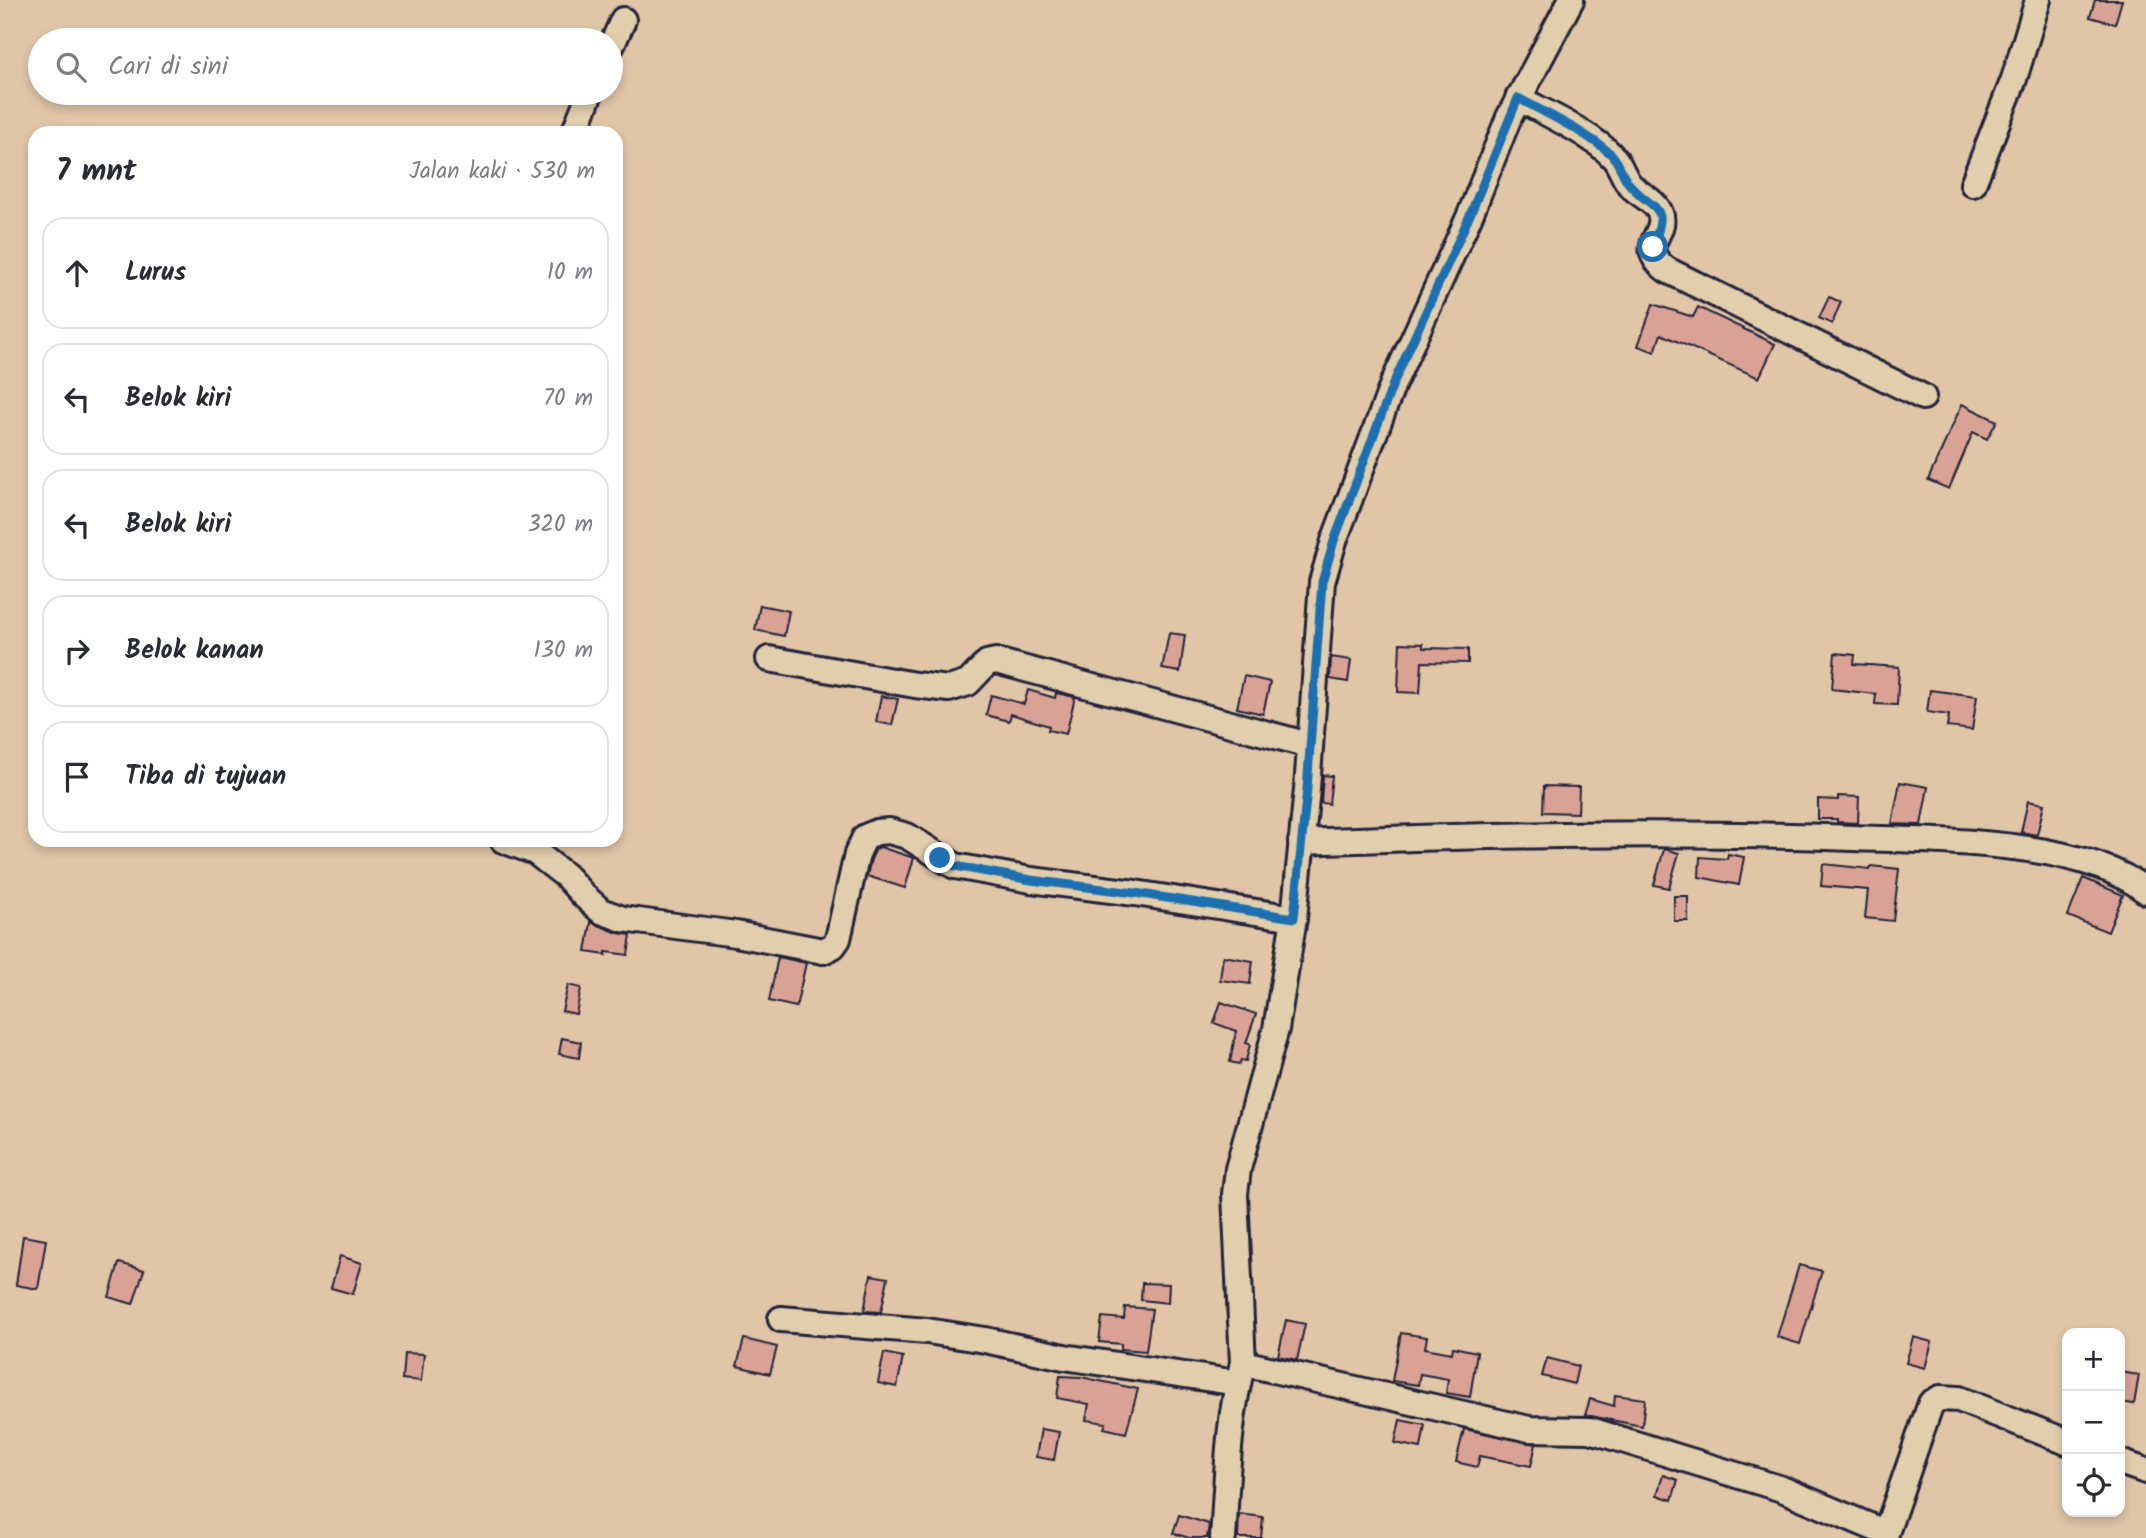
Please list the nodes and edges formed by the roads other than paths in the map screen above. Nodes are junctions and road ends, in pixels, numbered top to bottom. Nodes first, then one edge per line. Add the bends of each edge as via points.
1 (1571, 0) edge
2 (2038, 0) edge
3 (622, 20) dead end
4 (619, 28) edge
5 (1518, 98) junction
6 (585, 105) edge
7 (577, 126) edge
8 (1973, 184) dead end
9 (1923, 397) dead end
10 (769, 659) dead end
11 (1309, 745) junction
12 (1301, 842) junction
13 (522, 847) edge
14 (2146, 891) edge
15 (1294, 918) junction
16 (781, 1319) dead end
17 (1241, 1373) junction
18 (2062, 1440) edge
19 (2125, 1464) edge
20 (2146, 1471) edge
21 (1885, 1536) edge
22 (1223, 1538) edge

1 - 5 street
2 - 8 street via 2014,79
3 - 4 street
5 - 9 street via 1611,155 1628,183 1656,206 1661,223 1652,255 1667,270
5 - 11 street via 1393,384 1334,541 1322,582
6 - 7 street
10 - 11 street via 949,689 968,683 987,663 996,661
11 - 12 street
12 - 14 street via 1477,835 1742,834 1999,845 2074,858 2133,880
12 - 15 street
13 - 15 street via 566,876 601,911 623,919 736,933 823,951 838,939 865,837 888,831 907,836 955,866
15 - 17 street via 1276,1029 1235,1194
16 - 17 street via 927,1331 1064,1357
17 - 21 street via 1529,1429 1590,1430 1782,1489
17 - 22 street
18 - 21 street via 1959,1399 1940,1398 1931,1403
19 - 20 street

